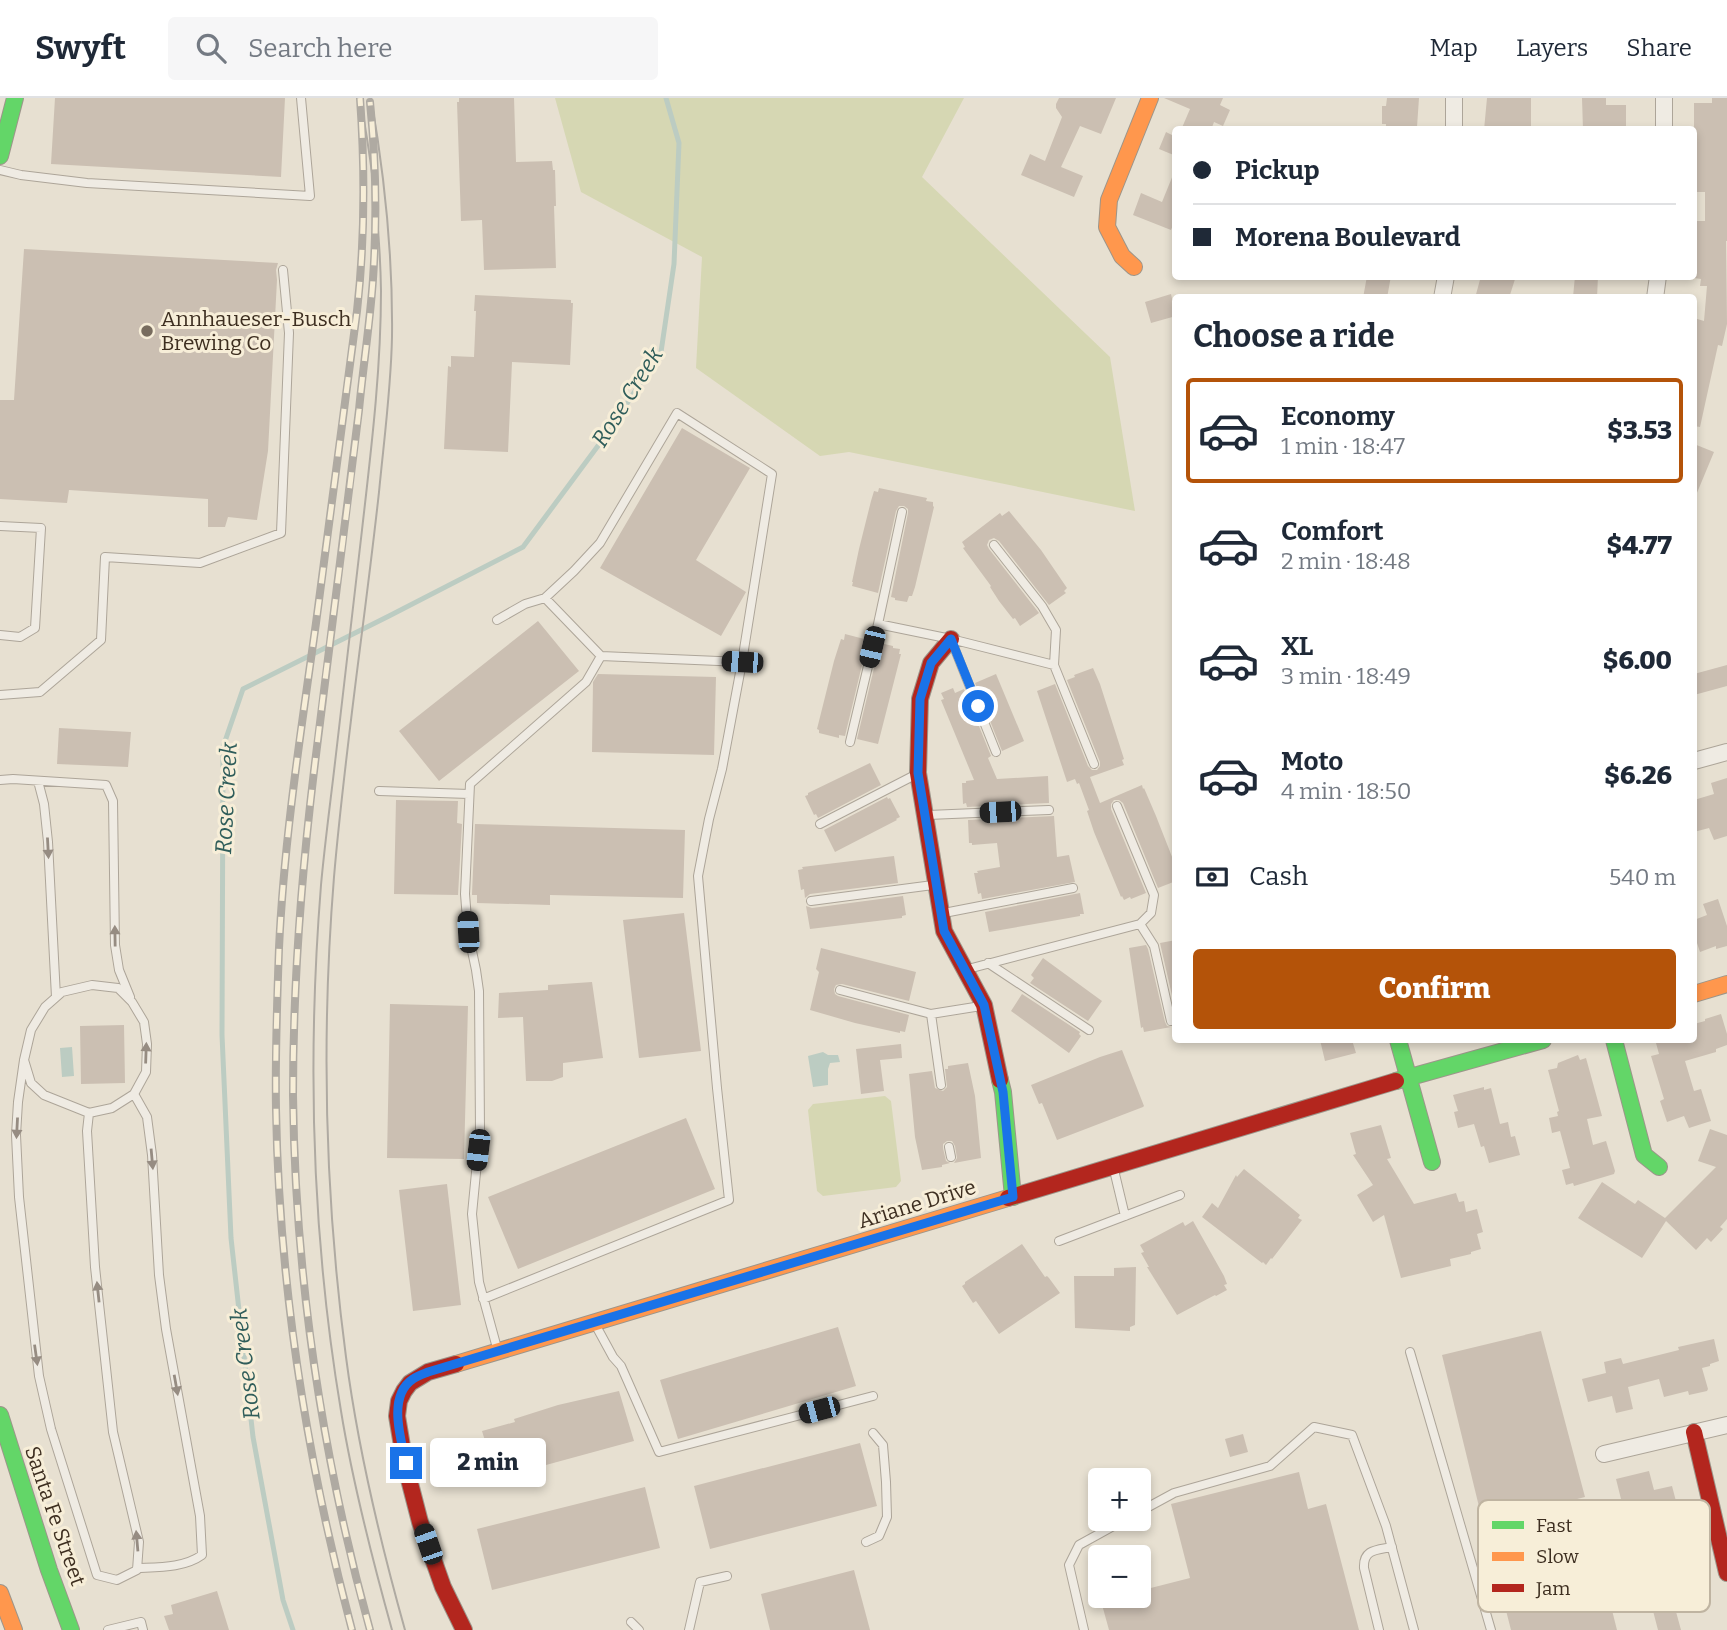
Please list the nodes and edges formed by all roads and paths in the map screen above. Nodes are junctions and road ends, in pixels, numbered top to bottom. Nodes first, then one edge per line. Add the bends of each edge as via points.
1 (15, 98) edge
2 (301, 98) edge
3 (1150, 98) edge
4 (1454, 98) edge
5 (1664, 98) edge
6 (1454, 126) edge
7 (1664, 126) edge
8 (0, 156) edge
9 (0, 170) edge
10 (1134, 267) dead end
11 (283, 270) dead end
12 (902, 512) dead end
13 (0, 526) edge
14 (993, 545) dead end
15 (545, 598) junction
16 (497, 620) dead end
17 (878, 624) junction
18 (0, 635) edge
19 (951, 639) junction
20 (601, 656) junction
21 (742, 662) junction
22 (1054, 665) junction
23 (0, 695) edge
24 (850, 742) dead end
25 (996, 751) dead end
26 (1727, 752) edge
27 (1697, 760) edge
28 (1094, 764) dead end
29 (918, 773) junction
30 (0, 780) edge
31 (38, 781) junction
32 (379, 791) dead end
33 (469, 794) junction
34 (1117, 806) dead end
35 (1049, 810) dead end
36 (925, 816) junction
37 (820, 824) dead end
38 (936, 885) junction
39 (1073, 888) dead end
40 (811, 901) dead end
41 (941, 914) junction
42 (1140, 924) junction
43 (988, 963) junction
44 (965, 970) junction
45 (1727, 984) edge
46 (840, 990) dead end
47 (1697, 993) edge
48 (56, 997) junction
49 (132, 1002) junction
50 (984, 1005) junction
51 (931, 1014) junction
52 (1171, 1021) dead end
53 (1088, 1030) dead end
54 (1399, 1043) edge
55 (1532, 1043) edge
56 (1615, 1043) edge
57 (24, 1060) junction
58 (1408, 1078) junction
59 (941, 1085) dead end
60 (134, 1094) junction
61 (89, 1113) junction
62 (949, 1147) dead end
63 (951, 1157) dead end
64 (1432, 1162) dead end
65 (1113, 1167) junction
66 (1659, 1167) dead end
67 (1180, 1195) dead end
68 (1013, 1197) junction
69 (1125, 1216) junction
70 (1059, 1241) dead end
71 (483, 1299) junction
72 (594, 1322) junction
73 (498, 1351) junction
74 (1410, 1352) dead end
75 (873, 1396) dead end
76 (0, 1415) edge
77 (1727, 1425) edge
78 (1695, 1432) junction
79 (873, 1433) dead end
80 (1604, 1454) dead end
81 (1151, 1505) edge
82 (1104, 1531) edge
83 (866, 1542) dead end
84 (1392, 1546) junction
85 (137, 1568) junction
86 (1727, 1573) edge
87 (727, 1576) dead end
88 (1478, 1585) edge
89 (0, 1593) edge
90 (1486, 1612) edge
91 (631, 1622) dead end
92 (14, 1630) edge
93 (71, 1630) edge
94 (108, 1630) edge
95 (143, 1630) edge
96 (464, 1630) edge
97 (639, 1630) edge
98 (689, 1630) edge
99 (1084, 1630) edge
100 (1379, 1630) edge
101 (1414, 1630) edge
102 (1491, 1630) edge

1 - 8 main road
2 - 9 lane via 310,196 87,183
3 - 10 main road via 1109,200 1107,227 1122,257
4 - 6 street
5 - 7 street
11 - 23 lane via 289,334 281,533 201,563 105,557 101,640 40,692
12 - 17 lane
13 - 18 lane via 41,528 35,628 20,637
14 - 22 lane via 1056,630
15 - 16 lane
15 - 20 lane
15 - 21 lane via 600,543 677,413 772,474
17 - 19 lane
17 - 24 lane
19 - 22 lane
19 - 25 lane
19 - 29 main road via 931,663 920,699
20 - 21 lane
20 - 33 lane via 586,682 470,784
21 - 71 lane via 698,876 730,1200
22 - 28 lane
26 - 27 street
29 - 36 main road
29 - 37 lane
30 - 31 lane
31 -> 48 lane via 48,842
49 -> 31 lane via 115,945 113,801 106,785
32 - 33 lane
33 - 71 lane via 466,894 479,991 480,1131 472,1214
34 - 42 lane via 1154,895 1151,913
35 - 36 lane
36 - 38 main road
38 - 40 lane
38 - 41 main road
39 - 41 lane
41 - 44 main road via 944,931
42 - 43 lane
42 - 52 lane via 1154,946
43 - 44 lane
43 - 53 lane
44 - 50 main road
45 - 47 main road
46 - 51 lane
48 - 49 lane via 92,985 118,988
48 - 57 lane via 31,1030
60 -> 49 lane via 145,1072 147,1044 144,1022
50 - 51 lane
50 - 68 main road via 1003,1092
51 - 59 lane
54 - 58 main road
55 - 58 main road, Ariane Drive
56 - 66 main road via 1644,1154
57 - 61 lane via 31,1083 44,1095
57 -> 85 lane via 16,1147 39,1376 97,1574 117,1580
58 - 64 main road
58 - 65 main road, Ariane Drive
60 - 61 lane via 112,1108
60 -> 85 lane via 147,1117 166,1329 202,1540 202,1555 194,1560
85 -> 61 lane via 139,1542 113,1432 95,1267
62 - 63 lane
65 - 68 main road, Ariane Drive
65 - 69 lane
67 - 69 lane
68 - 72 main road, Ariane Drive
69 - 70 lane
71 - 73 lane
72 - 73 main road, Ariane Drive
72 - 75 lane via 621,1366 659,1452
73 - 96 main road, Ariane Drive via 411,1380 398,1404 414,1503 442,1585
74 - 88 lane
76 - 93 main road, Santa Fe Street
77 - 78 street
78 - 80 street
78 - 86 main road
79 - 83 lane via 883,1445 887,1517 879,1536
81 - 84 lane via 1174,1493 1269,1466 1314,1427 1352,1435
82 - 99 lane via 1079,1545 1069,1565
84 - 100 lane via 1371,1552 1363,1560
84 - 101 lane
87 - 98 lane via 700,1582
89 - 92 main road
90 - 102 lane
91 - 97 lane
94 - 95 lane via 141,1622

